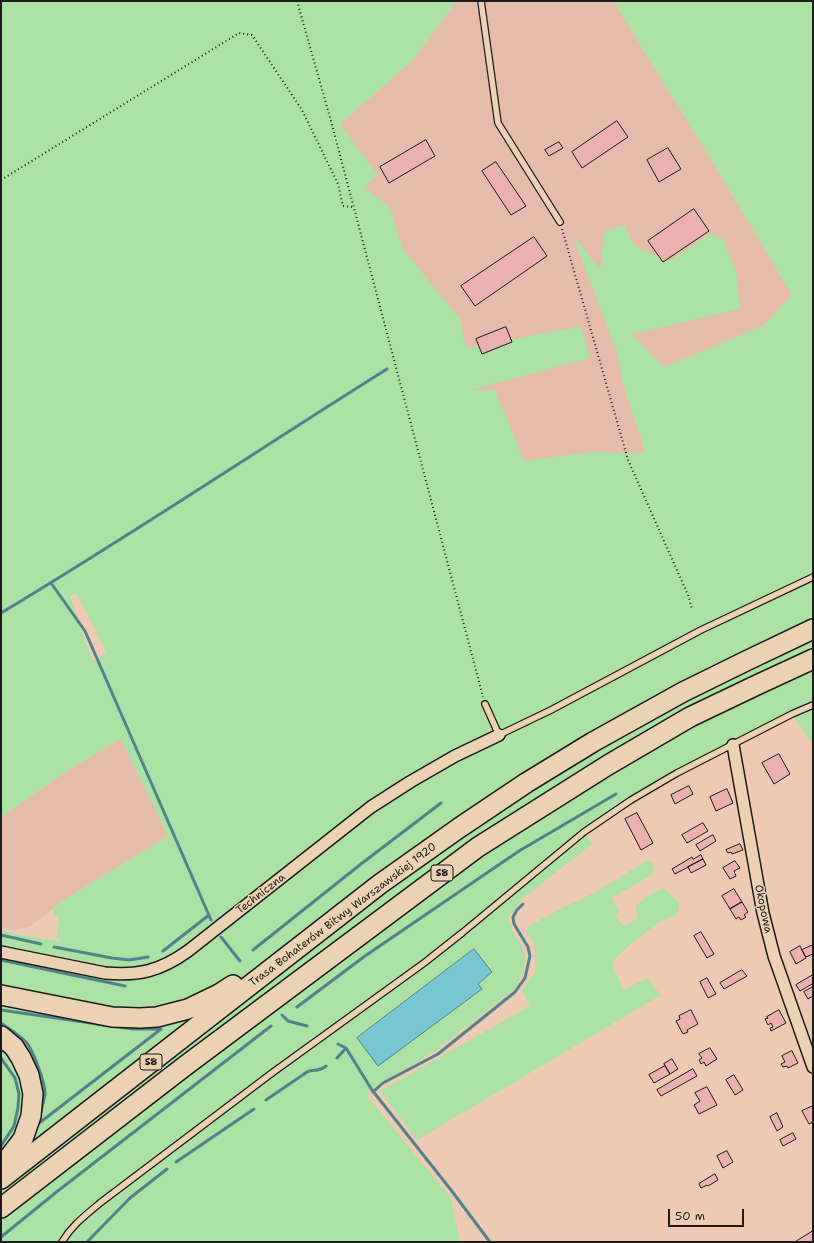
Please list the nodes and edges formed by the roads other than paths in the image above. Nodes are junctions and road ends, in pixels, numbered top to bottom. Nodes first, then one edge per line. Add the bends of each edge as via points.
1 (481, 1) edge
2 (560, 222) road end
3 (813, 577) edge
4 (813, 629) edge
5 (813, 659) edge
6 (485, 704) road end
7 (813, 705) edge
8 (498, 735) junction
9 (733, 745) junction
10 (301, 944) junction
11 (1, 952) edge
12 (1, 995) edge
13 (1, 1036) edge
14 (813, 1067) edge
15 (1, 1168) edge
16 (1, 1179) edge
17 (1, 1208) edge
18 (62, 1242) edge

1 - 2 lane via 498,123
3 - 8 lane via 701,630 551,710
4 - 10 highway, Trasa Bohaterów Bitwy Warszawskiej 1920 / S8 via 683,692 526,783 380,884
5 - 17 highway, S8 via 690,717 542,805 478,847 185,1066
6 - 8 lane
7 - 9 lane
8 - 11 street, Techniczna via 455,756 371,807 193,947 163,966 151,971 116,974
9 - 14 street, Okopowa via 763,913 772,948
9 - 18 lane via 670,777 584,832 424,963 272,1073 100,1203 76,1223
10 - 12 highway via 220,994 188,1009 157,1017 112,1017
10 - 16 highway, Trasa Bohaterów Bitwy Warszawskiej 1920 / S8
13 - 15 highway via 14,1047 21,1058 29,1075 33,1094 31,1116 23,1140

